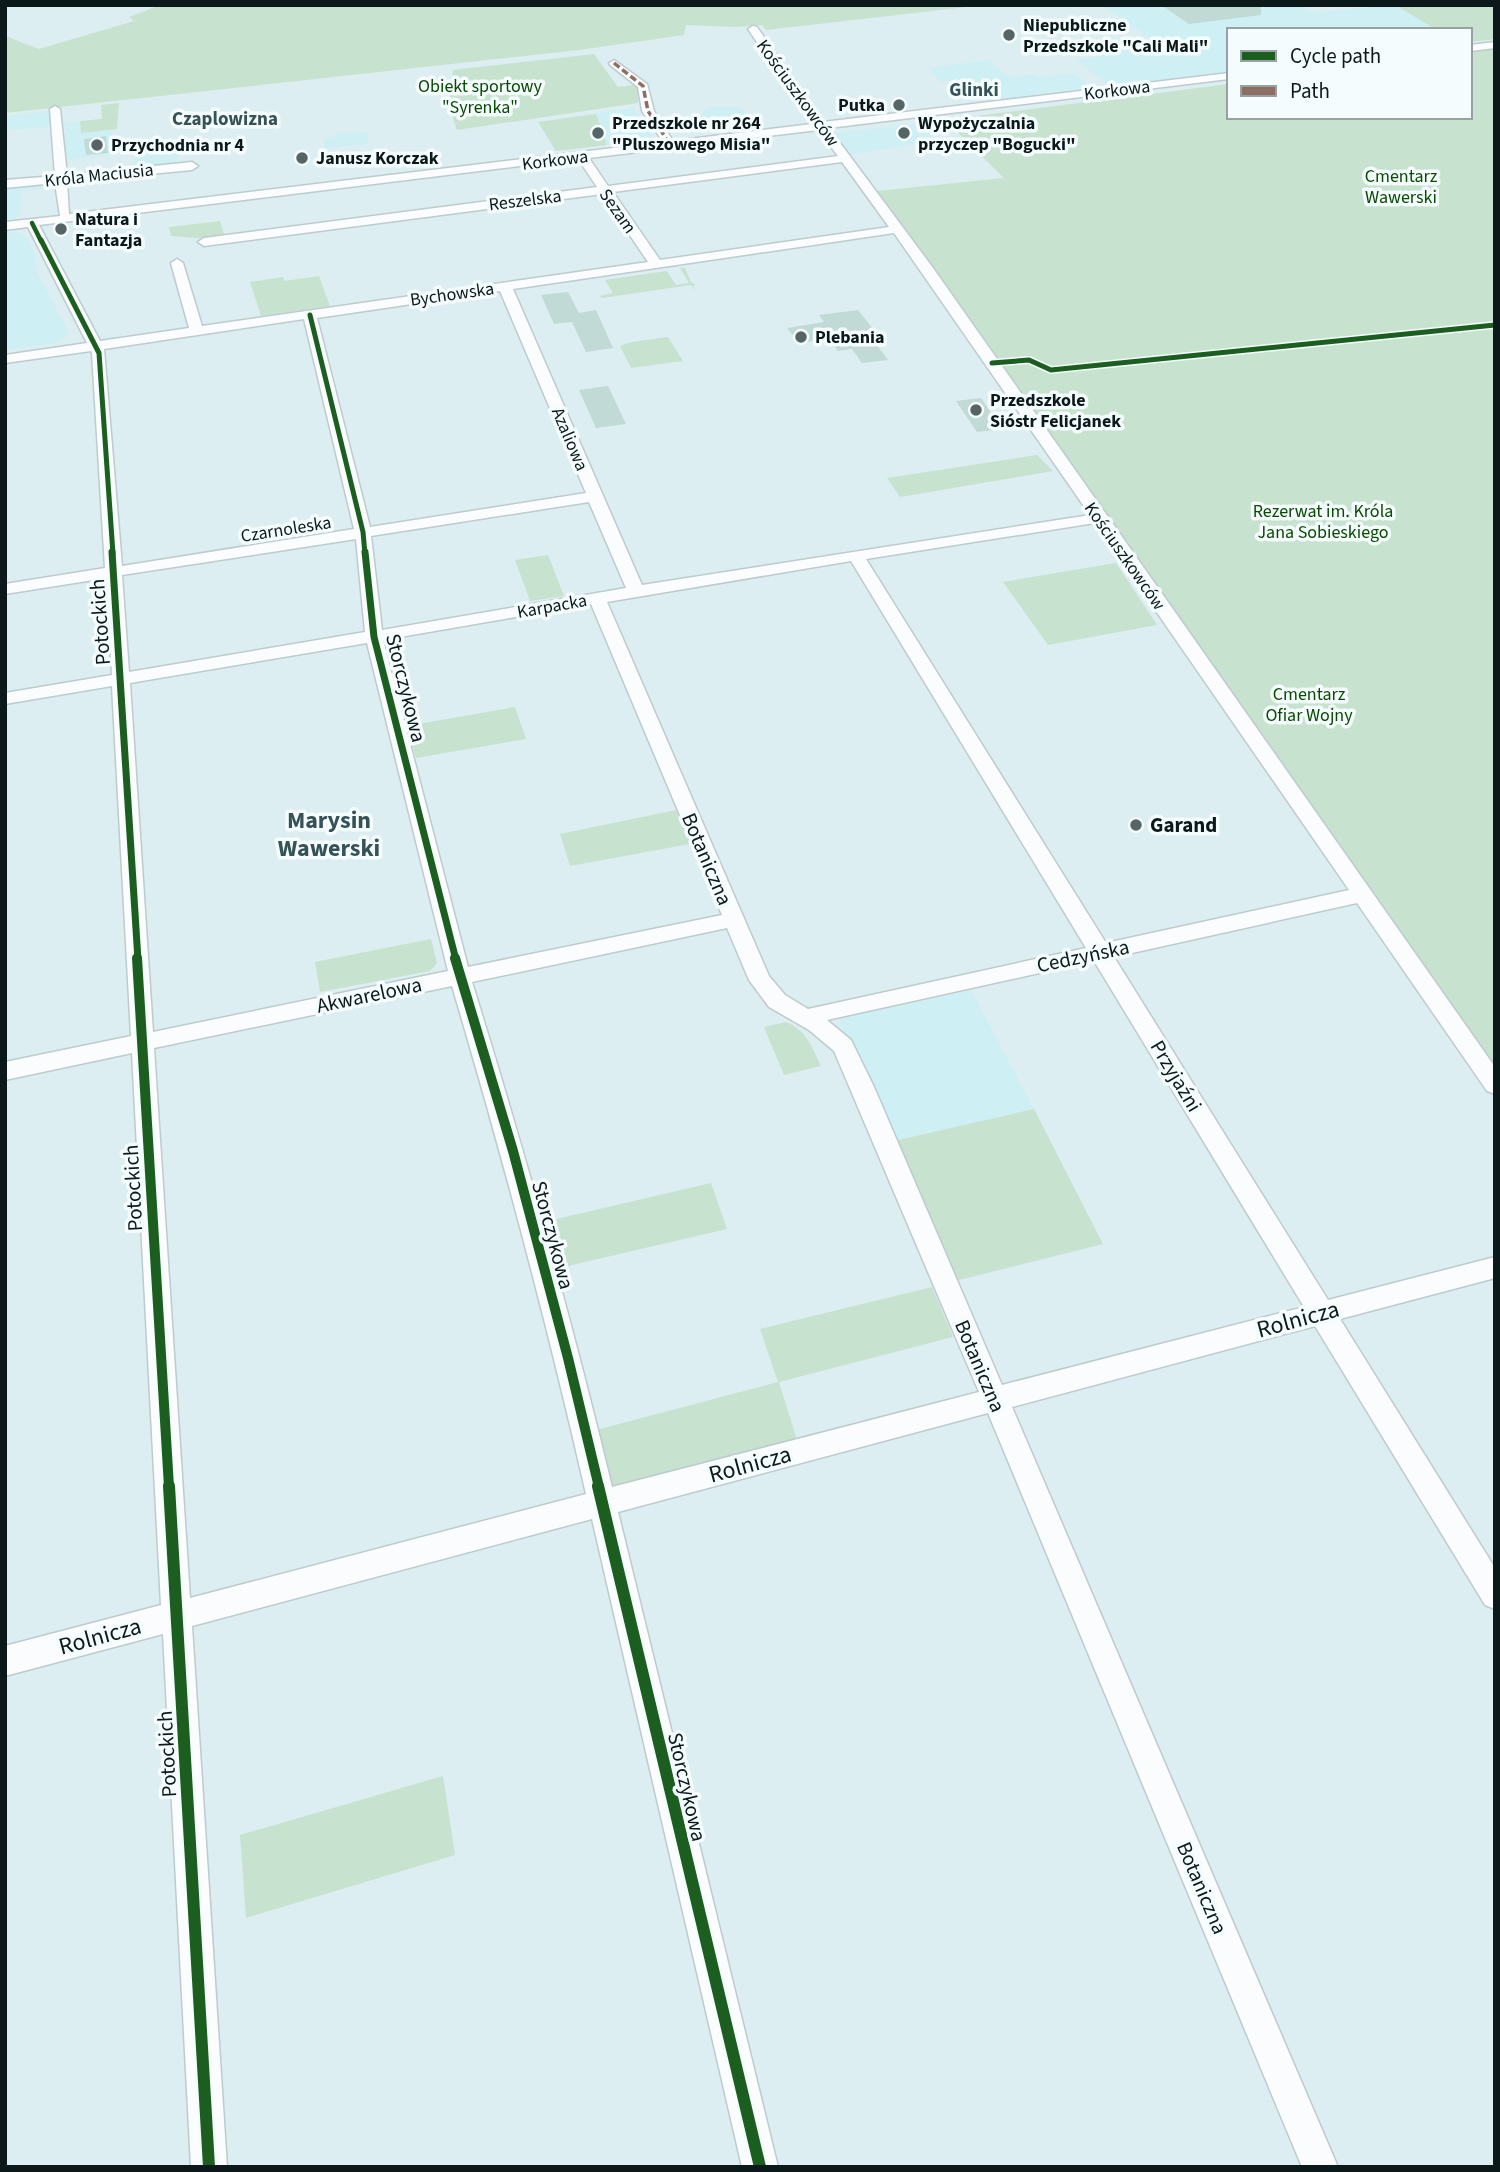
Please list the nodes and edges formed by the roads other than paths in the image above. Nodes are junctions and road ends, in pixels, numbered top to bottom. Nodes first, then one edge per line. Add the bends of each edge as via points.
1 (753, 29) dead end
2 (1495, 45) edge
3 (1472, 48) edge
4 (614, 63) dead end
5 (1227, 76) edge
6 (55, 109) dead end
7 (822, 127) junction
8 (671, 146) junction
9 (582, 156) junction
10 (846, 159) junction
11 (192, 166) dead end
12 (61, 178) junction
13 (5, 184) edge
14 (603, 190) junction
15 (64, 213) dead end
16 (32, 223) junction
17 (5, 226) edge
18 (898, 229) junction
19 (204, 242) dead end
20 (177, 263) dead end
21 (656, 264) junction
22 (505, 286) junction
23 (310, 315) junction
24 (197, 331) junction
25 (97, 346) junction
26 (5, 359) edge
27 (594, 496) junction
28 (1099, 518) junction
29 (363, 532) junction
30 (857, 557) junction
31 (113, 572) junction
32 (5, 589) edge
33 (636, 592) junction
34 (597, 599) junction
35 (374, 637) junction
36 (121, 680) junction
37 (5, 699) edge
38 (1360, 895) junction
39 (732, 920) junction
40 (1101, 953) junction
41 (460, 976) junction
42 (806, 1017) junction
43 (142, 1042) junction
44 (5, 1071) edge
45 (1495, 1085) edge
46 (1495, 1267) edge
47 (1322, 1313) junction
48 (994, 1400) junction
49 (601, 1503) junction
50 (1495, 1595) edge
51 (176, 1616) junction
52 (5, 1661) edge
53 (209, 2167) edge
54 (760, 2167) edge
55 (1320, 2167) edge

1 - 7 street, Kościuszkowców
2 - 3 street
4 - 8 street via 643,86 648,111
5 - 7 street, Korkowa
6 - 12 street
7 - 8 street, Korkowa
7 - 10 street, Kościuszkowców
8 - 9 street, Korkowa
9 - 14 street, Sezam
9 - 16 street, Korkowa
10 - 14 street, Reszelska
10 - 18 street, Kościuszkowców
11 - 12 street, Króla Maciusia
12 - 13 street, Króla Maciusia
12 - 15 street
14 - 19 street, Reszelska
14 - 21 street, Sezam
16 - 17 street, Korkowa
16 - 25 street, Potockich
18 - 21 street, Bychowska
18 - 28 street, Kościuszkowców
20 - 24 street
21 - 22 street, Bychowska
22 - 23 street, Bychowska
22 - 27 street, Azaliowa
23 - 24 street, Bychowska
23 - 29 street, Storczykowa
24 - 25 street, Bychowska
25 - 26 street, Bychowska
25 - 31 street, Potockich
27 - 29 street, Czarnoleska
27 - 33 street, Azaliowa
28 - 30 street, Karpacka
28 - 38 street, Kościuszkowców
29 - 31 street, Czarnoleska
29 - 35 street, Storczykowa
30 - 33 street, Karpacka
30 - 40 street, Przyjaźni
31 - 32 street, Czarnoleska
31 - 36 street, Potockich
33 - 34 street, Karpacka
34 - 35 street, Karpacka
34 - 39 street, Botaniczna
35 - 36 street, Karpacka
35 - 41 street, Storczykowa
36 - 37 street, Karpacka
36 - 43 street, Potockich
38 - 40 street, Cedzyńska
38 - 45 street, Kościuszkowców
39 - 41 street, Akwarelowa
39 - 42 street, Botaniczna via 770,995
40 - 42 street, Cedzyńska
40 - 47 street, Przyjaźni
41 - 43 street, Akwarelowa
41 - 49 street, Storczykowa via 517,1164
42 - 48 street, Botaniczna via 843,1046 852,1064
43 - 44 street, Akwarelowa
43 - 51 street, Potockich
46 - 47 street, Rolnicza
47 - 48 street, Rolnicza
47 - 50 street, Przyjaźni
48 - 49 street, Rolnicza
48 - 55 street, Botaniczna
49 - 51 street, Rolnicza
49 - 54 street, Storczykowa
51 - 52 street, Rolnicza
51 - 53 street, Potockich

